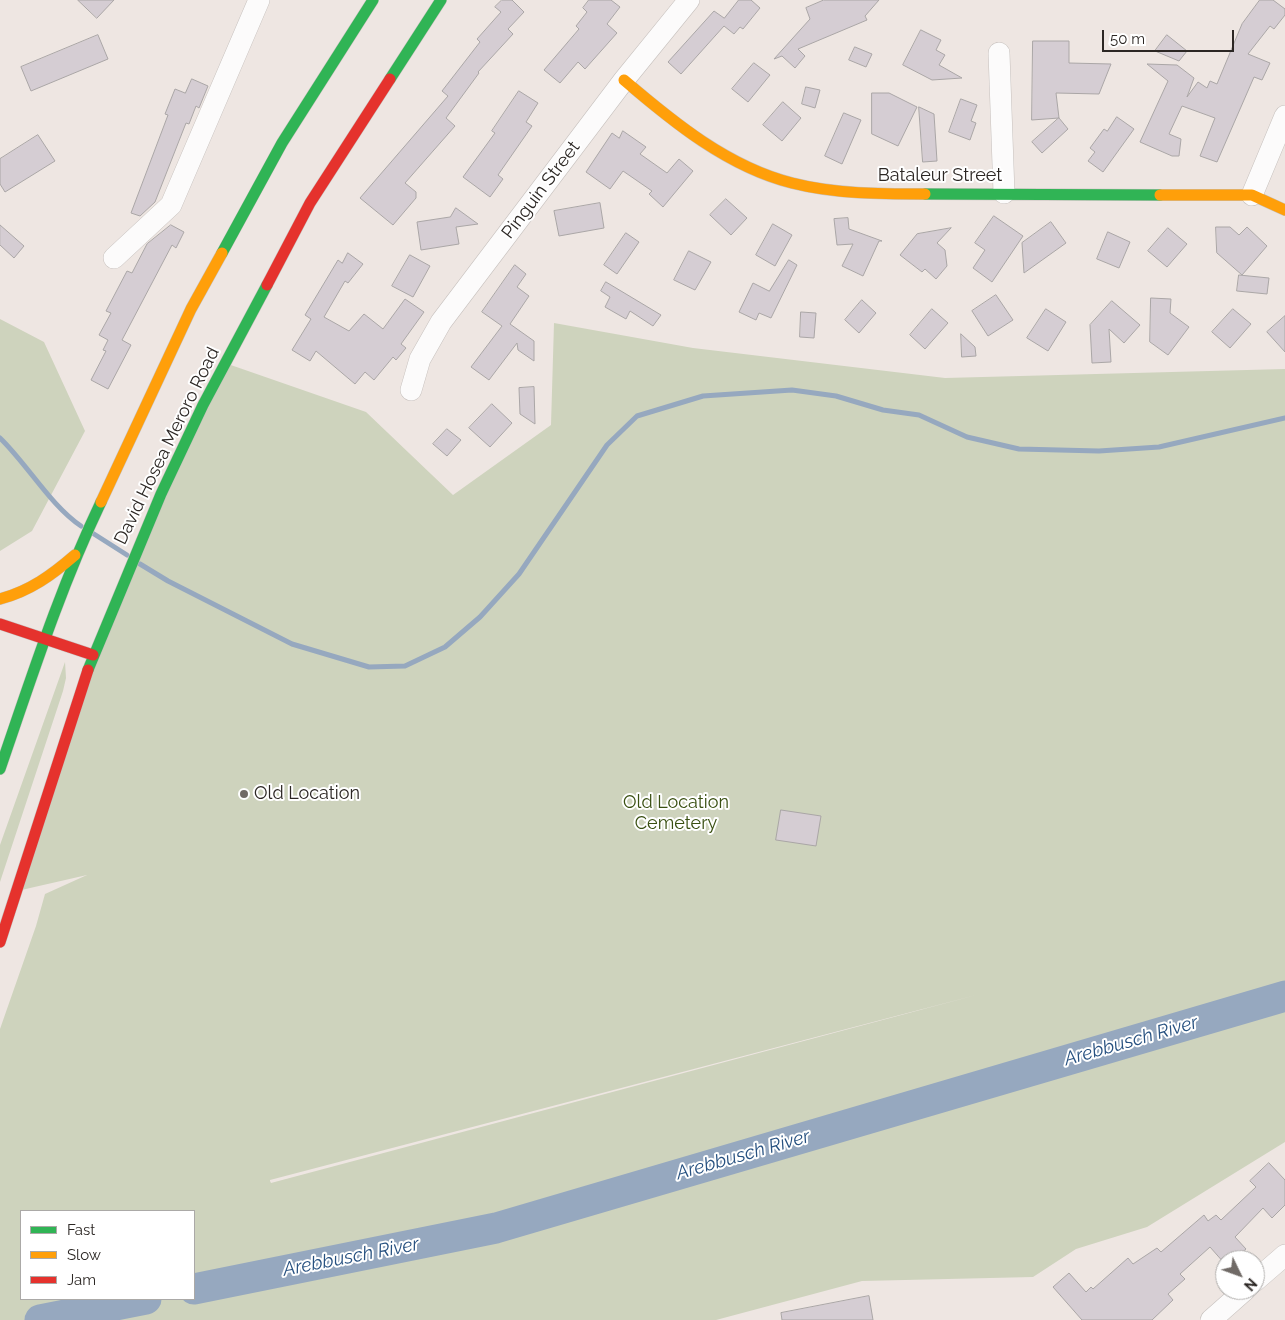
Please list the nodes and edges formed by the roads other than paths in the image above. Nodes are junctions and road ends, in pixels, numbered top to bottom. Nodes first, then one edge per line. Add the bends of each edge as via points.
1 (259, 0) edge
2 (373, 0) edge
3 (441, 0) edge
4 (689, 0) edge
5 (999, 53) dead end
6 (624, 80) junction
7 (1285, 116) edge
8 (1004, 192) junction
9 (1252, 195) junction
10 (1285, 210) edge
11 (114, 258) dead end
12 (411, 390) dead end
13 (78, 550) junction
14 (0, 599) edge
15 (0, 624) edge
16 (44, 639) junction
17 (93, 655) junction
18 (0, 769) edge
19 (0, 942) edge
20 (1285, 1255) edge
21 (1265, 1272) edge
22 (1234, 1300) edge
23 (1211, 1320) edge

1 - 11 street via 171,205
2 - 13 main road, David Hosea Meroro Road via 277,152 191,309
3 - 17 main road, David Hosea Meroro Road via 310,203 203,405 161,494
4 - 6 street, Pinguin Street
5 - 8 street
6 - 8 main road, Bataleur Street via 701,140 781,180 868,194
6 - 12 street, Pinguin Street via 441,322 420,359
7 - 9 street
8 - 9 main road, Bataleur Street
9 - 10 main road, Bataleur Street
13 - 14 main road via 52,575 31,588
13 - 16 main road, David Hosea Meroro Road
15 - 16 main road
16 - 17 main road
16 - 18 main road, David Hosea Meroro Road
17 - 19 main road, David Hosea Meroro Road
20 - 21 street
22 - 23 street

